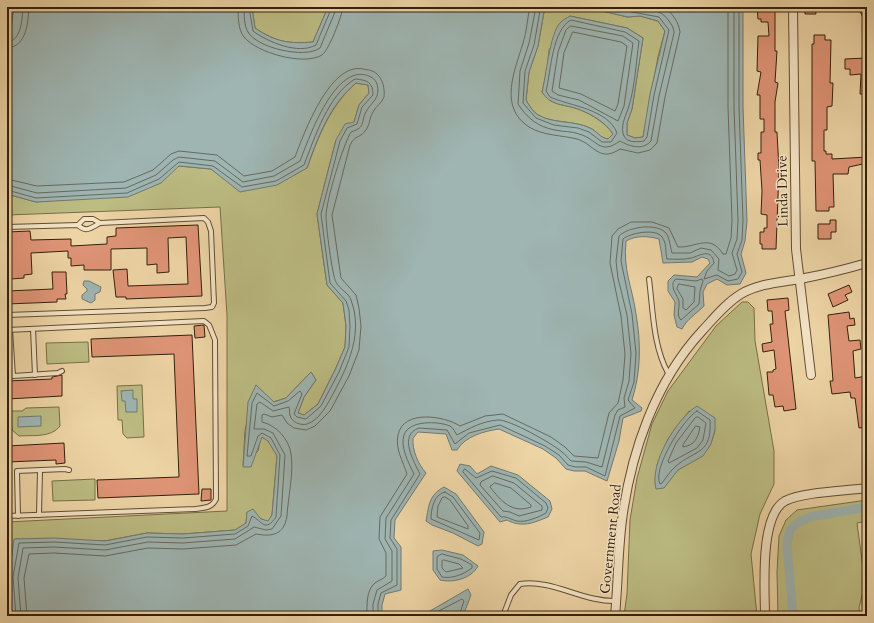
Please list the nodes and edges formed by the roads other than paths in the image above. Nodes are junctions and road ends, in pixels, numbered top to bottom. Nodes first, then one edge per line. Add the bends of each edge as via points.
1 (793, 7) edge
2 (865, 7) edge
3 (867, 12) edge
4 (100, 223) junction
5 (78, 225) junction
6 (7, 227) edge
7 (867, 264) edge
8 (649, 279) dead end
9 (800, 279) junction
10 (7, 315) edge
11 (33, 329) junction
12 (9, 330) edge
13 (62, 371) dead end
14 (668, 373) junction
15 (35, 375) junction
16 (811, 375) dead end
17 (40, 470) junction
18 (69, 470) dead end
19 (867, 488) edge
20 (39, 515) junction
21 (7, 516) edge
22 (18, 516) junction
23 (617, 601) junction
24 (503, 616) edge
25 (615, 616) edge
26 (766, 616) edge

1 - 9 street, Linda Drive via 796,249
2 - 3 main road
4 - 5 lane via 84,219
4 - 5 lane via 91,230
4 - 10 lane via 204,218 210,231 214,303 212,307
5 - 6 lane
7 - 9 street, Government Road
8 - 14 lane via 658,348
9 - 14 street, Government Road via 760,286 742,294 719,312 687,347
9 - 16 street, Linda Drive
11 - 12 lane
11 - 15 lane
11 - 20 lane via 204,322 209,325 215,340 214,504 195,509
12 - 15 lane via 13,376
13 - 15 lane via 58,374
14 - 23 street, Government Road via 645,426 627,486
17 - 18 lane
17 - 20 lane
17 - 22 lane via 17,471
19 - 26 street via 800,497 786,501 778,507 769,529 766,547
20 - 22 lane
21 - 22 lane
23 - 24 lane via 602,601 533,582 520,584 511,595
23 - 25 street, Government Road

